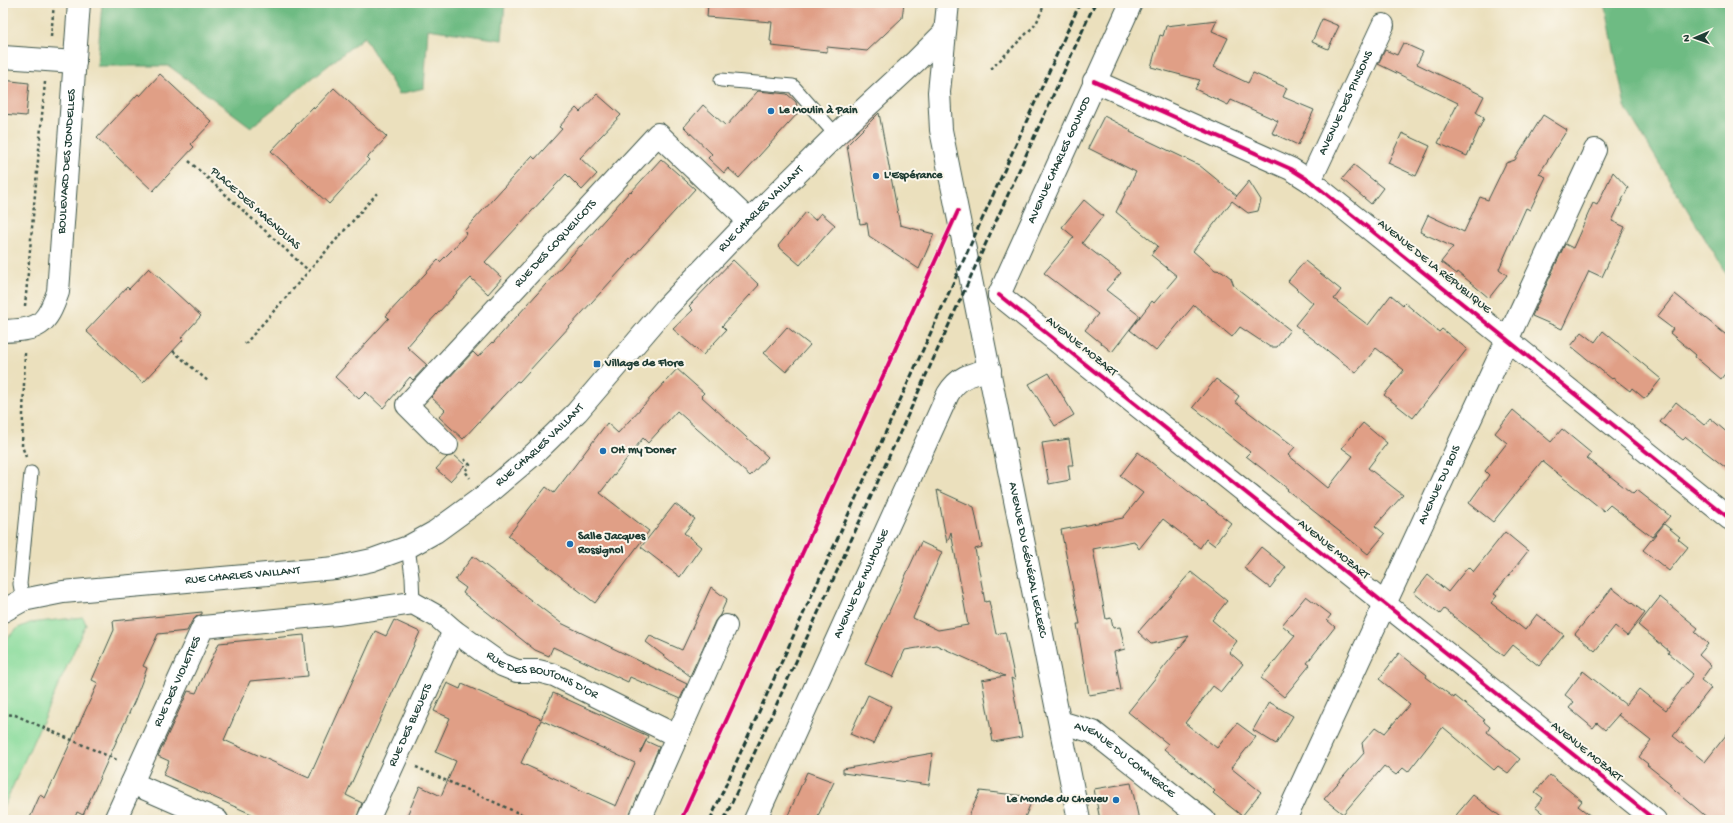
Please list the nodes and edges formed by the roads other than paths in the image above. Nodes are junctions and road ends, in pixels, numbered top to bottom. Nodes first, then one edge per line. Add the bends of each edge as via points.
1 (79, 3) edge
2 (948, 3) edge
3 (1131, 3) edge
4 (1383, 25) dead end
5 (945, 32) junction
6 (3, 58) edge
7 (75, 62) junction
8 (721, 80) dead end
9 (1094, 81) junction
10 (836, 135) junction
11 (1595, 150) dead end
12 (1310, 181) junction
13 (749, 221) junction
14 (999, 295) junction
15 (976, 300) junction
16 (3, 331) edge
17 (1508, 339) junction
18 (990, 370) junction
19 (447, 444) road end
20 (31, 473) road end
21 (1730, 519) edge
22 (408, 547) junction
23 (23, 600) junction
24 (413, 603) junction
25 (1385, 605) junction
26 (3, 610) edge
27 (726, 626) dead end
28 (454, 631) junction
29 (1060, 722) junction
30 (677, 736) junction
31 (132, 783) junction
32 (115, 820) edge
33 (217, 820) edge
34 (368, 820) edge
35 (640, 820) edge
36 (755, 820) edge
37 (1078, 820) edge
38 (1204, 820) edge
39 (1285, 820) edge
40 (1655, 820) edge

1 - 7 street, BOULEVARD DES JONDELLES
2 - 5 street, AVENUE DU GÉNÉRAL LECLERC
3 - 9 street, AVENUE CHARLES GOUNOD
4 - 12 street, AVENUE DES PINSONS
5 - 10 street, RUE CHARLES VAILLANT
5 - 15 street, AVENUE DU GÉNÉRAL LECLERC via 939,92 941,130
6 - 7 street
7 - 16 street, BOULEVARD DES JONDELLES via 58,292 48,318 25,330
8 - 10 lane via 793,86
9 - 12 street, AVENUE DE LA RÉPUBLIQUE via 1292,169
9 - 14 street, AVENUE CHARLES GOUNOD
10 - 13 street, RUE CHARLES VAILLANT
11 - 17 street, AVENUE DU BOIS
12 - 17 street, AVENUE DE LA RÉPUBLIQUE
13 - 19 street, RUE DES COQUELICOTS via 658,134 407,405
13 - 22 street, RUE CHARLES VAILLANT via 665,309 577,412 534,454 483,497 435,532
14 - 15 street
14 - 25 street, AVENUE MOZART
15 - 18 street, AVENUE DU GÉNÉRAL LECLERC
17 - 21 street, AVENUE DE LA RÉPUBLIQUE
17 - 25 street, AVENUE DU BOIS
18 - 29 street, AVENUE DU GÉNÉRAL LECLERC
18 - 36 street, AVENUE DE MULHOUSE via 963,378 948,394
20 - 23 lane via 20,584
22 - 23 street, RUE CHARLES VAILLANT via 372,560 335,568 78,590
22 - 24 lane
23 - 26 street, RUE CHARLES VAILLANT
24 - 28 street, RUE DES BOUTONS D'OR via 438,617
24 - 31 street, RUE DES VIOLETTES via 337,614 203,627
25 - 39 street, AVENUE DU BOIS
25 - 40 street, AVENUE MOZART
27 - 30 street
28 - 30 street, RUE DES BOUTONS D'OR via 502,665 517,671 538,671 554,675
28 - 34 street, RUE DES BLEUETS
29 - 37 street, AVENUE DU GÉNÉRAL LECLERC
29 - 38 street, AVENUE DU COMMERCE via 1092,732
30 - 35 street
31 - 32 street, RUE DES VIOLETTES
31 - 33 street

